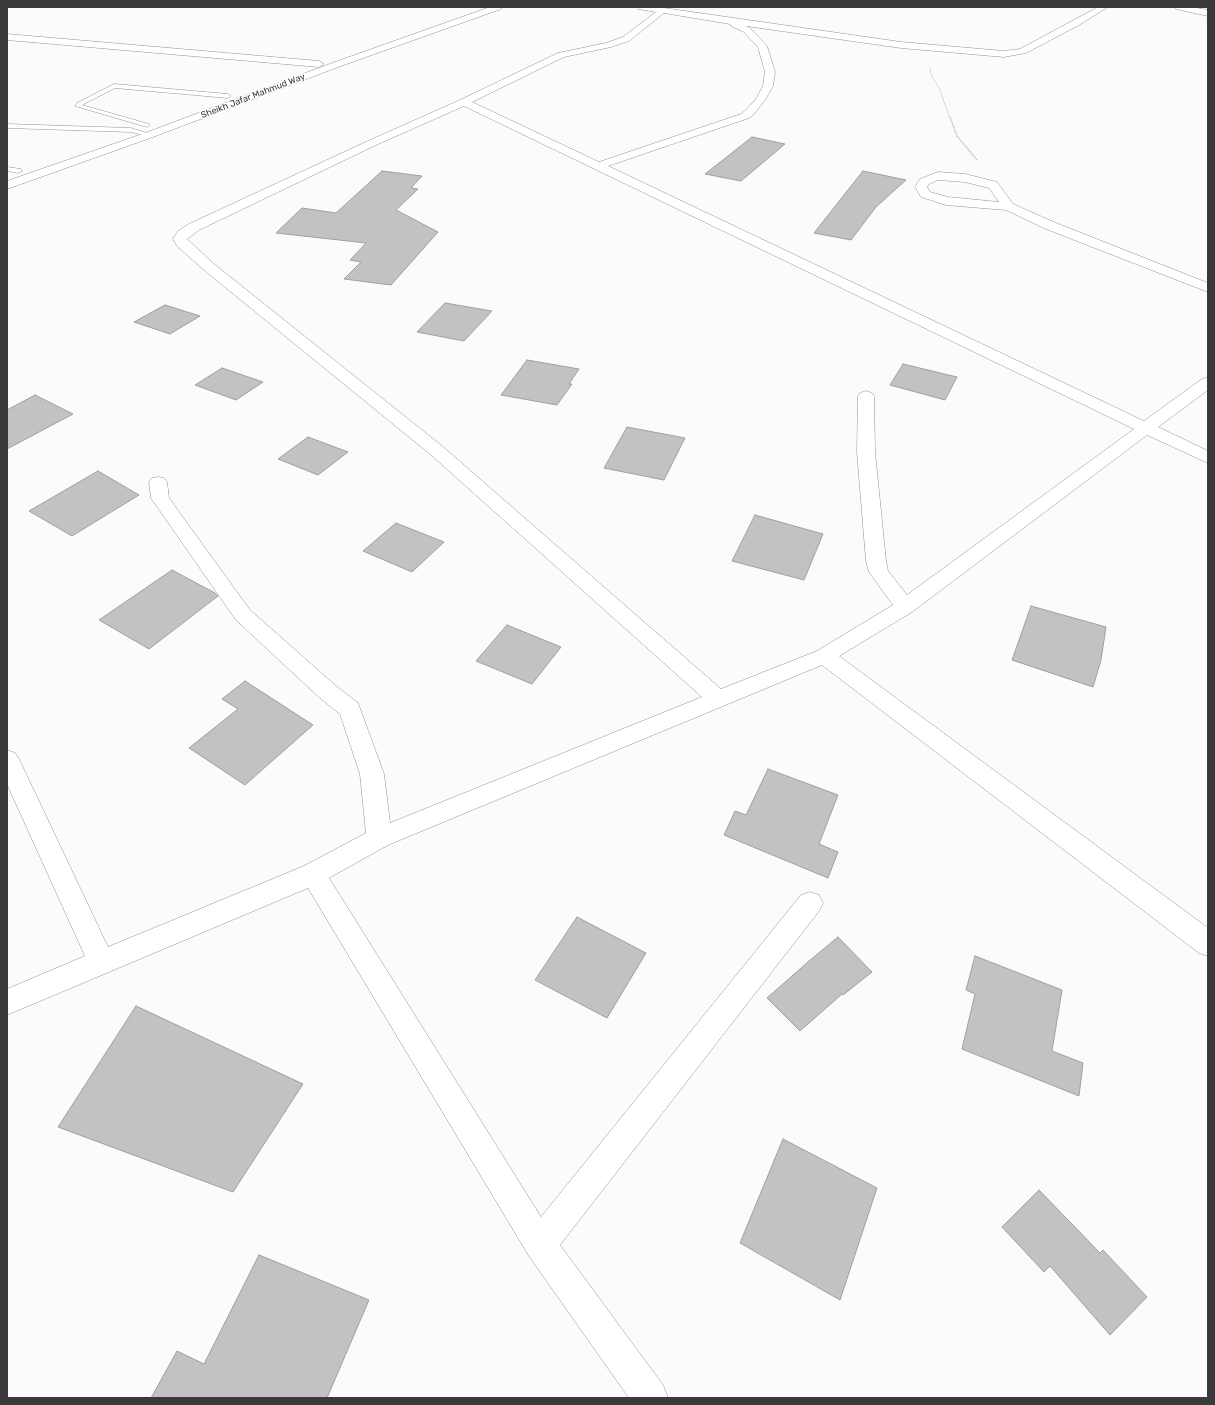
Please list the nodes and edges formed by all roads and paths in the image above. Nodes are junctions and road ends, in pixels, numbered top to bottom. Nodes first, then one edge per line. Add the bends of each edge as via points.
1 (481, 7) edge
2 (498, 7) edge
3 (642, 7) edge
4 (1104, 7) edge
5 (1179, 7) edge
6 (662, 11) junction
7 (1208, 13) edge
8 (730, 22) junction
9 (7, 37) edge
10 (901, 45) junction
11 (319, 64) junction
12 (228, 96) junction
13 (464, 102) junction
14 (7, 126) edge
15 (132, 130) junction
16 (148, 130) junction
17 (598, 166) junction
18 (7, 168) edge
19 (18, 171) junction
20 (7, 175) edge
21 (7, 185) edge
22 (993, 185) junction
23 (1009, 207) junction
24 (1208, 288) edge
25 (1208, 382) edge
26 (866, 396) dead end
27 (1144, 428) junction
28 (1208, 458) edge
29 (158, 482) dead end
30 (905, 606) junction
31 (824, 656) junction
32 (718, 699) junction
33 (7, 759) edge
34 (379, 838) junction
35 (313, 874) junction
36 (810, 903) dead end
37 (1208, 944) edge
38 (102, 963) junction
39 (7, 1002) edge
40 (540, 1245) junction
41 (650, 1398) edge

1 - 11 street, Sheikh Jafar Mahmud Way
2 - 16 street, Sheikh Jafar Mahmud Way
3 - 6 street
4 - 10 street via 1015,53 981,53
5 - 7 street
6 - 8 street
6 - 13 street via 626,39 561,55
8 - 10 street
8 - 17 street via 747,30 762,46 770,72 768,86 750,112 745,116
9 - 11 street
10 - 22 path via 929,61 957,136 976,159 992,172 995,178
11 - 12 street, Sheikh Jafar Mahmud Way
12 - 16 street, Sheikh Jafar Mahmud Way
12 - 16 lane via 114,86 78,106
13 - 17 street
13 - 32 street via 194,227 180,239 436,450
14 - 15 lane
15 - 16 street, Sheikh Jafar Mahmud Way
15 - 19 street, Sheikh Jafar Mahmud Way
16 - 21 street, Sheikh Jafar Mahmud Way
17 - 27 street
18 - 19 lane
19 - 20 street, Sheikh Jafar Mahmud Way
22 - 23 street
22 - 23 street via 965,178 938,176 924,182 921,187 925,194 946,201
23 - 24 street
25 - 27 street
26 - 30 street via 866,452 876,561 879,572
27 - 28 street
27 - 30 street
29 - 34 street via 160,498 243,615 350,709 372,774
30 - 31 street
31 - 32 street
31 - 37 street
32 - 34 street
33 - 38 street
34 - 35 street
35 - 38 street
35 - 40 street
36 - 40 street
38 - 39 street
40 - 41 street

